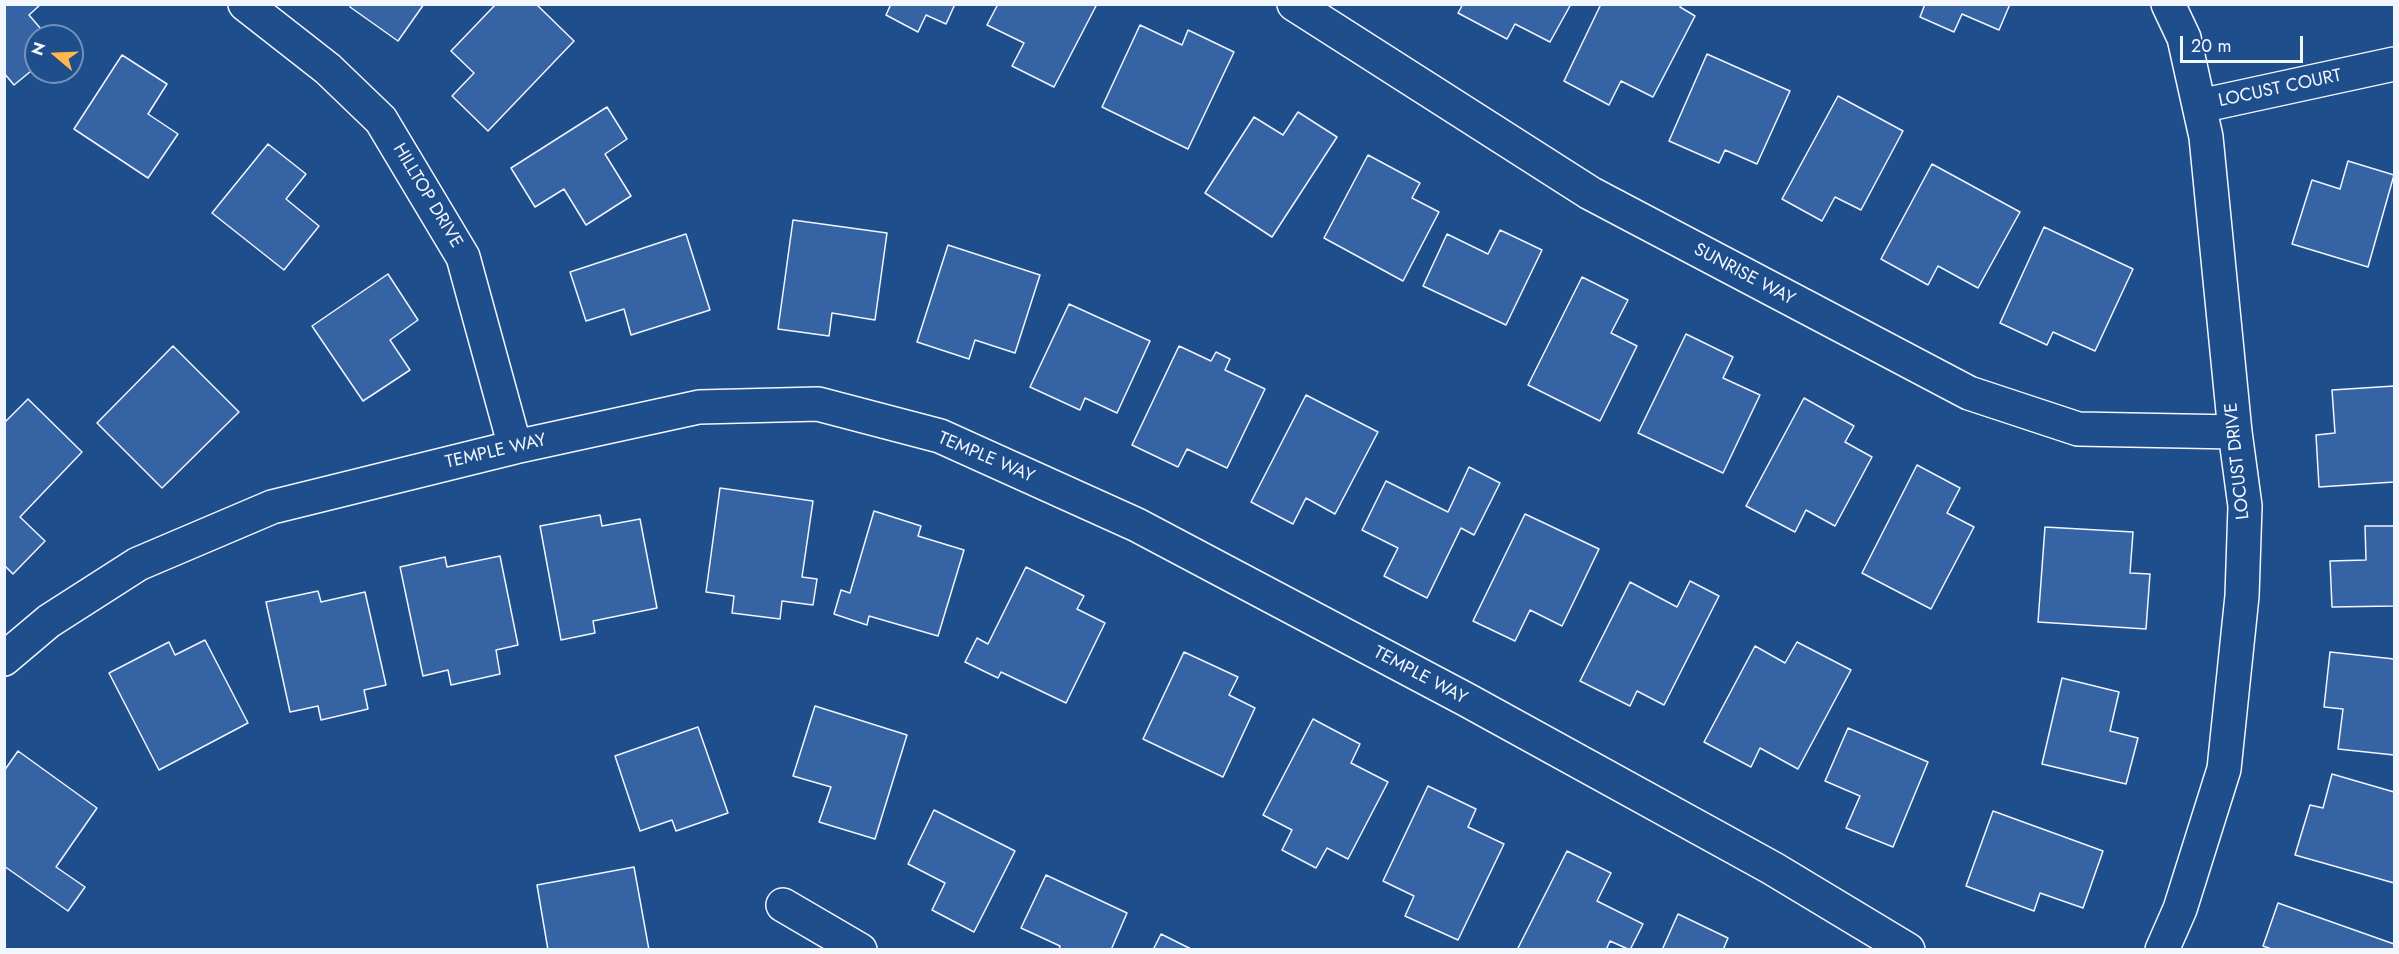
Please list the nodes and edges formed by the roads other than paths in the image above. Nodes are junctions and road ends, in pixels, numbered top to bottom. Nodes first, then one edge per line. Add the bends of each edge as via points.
1 (244, 4) edge
2 (1294, 4) edge
3 (2168, 4) edge
4 (2394, 64) edge
5 (2200, 106) junction
6 (2235, 432) junction
7 (515, 447) junction
8 (4, 659) edge
9 (783, 905) dead end
10 (860, 950) edge
11 (1908, 950) edge
12 (2162, 950) edge

1 - 7 street, HILLTOP DRIVE via 328,69 381,120 464,257
2 - 6 street, SUNRISE WAY via 1590,194 1969,393 2078,429
3 - 5 street, LOCUST DRIVE via 2184,38
4 - 5 street, LOCUST COURT
5 - 6 street, LOCUST DRIVE
6 - 12 street, LOCUST DRIVE via 2246,506 2242,596 2224,769 2180,909
7 - 8 street, TEMPLE WAY via 272,507 138,564 49,621
7 - 11 street, TEMPLE WAY via 699,407 806,404 940,436 1157,536 1467,700 1773,868
9 - 10 street

